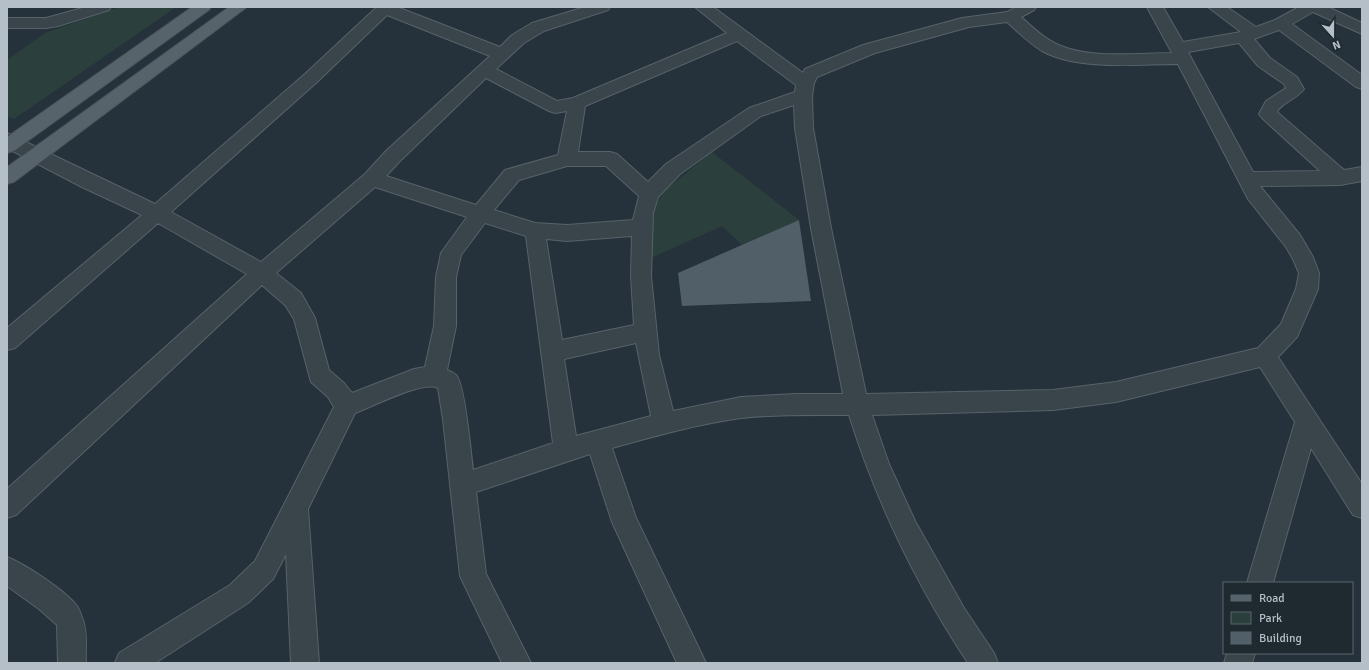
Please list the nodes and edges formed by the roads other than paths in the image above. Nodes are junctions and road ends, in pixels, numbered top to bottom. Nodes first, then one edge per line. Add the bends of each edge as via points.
1 (103, 7) edge
2 (203, 7) edge
3 (239, 7) edge
4 (602, 7) edge
5 (703, 7) edge
6 (953, 7) edge
7 (1155, 7) edge
8 (1216, 7) edge
9 (1312, 7) edge
10 (1315, 7) edge
11 (385, 8) edge
12 (563, 12) edge
13 (1019, 12) edge
14 (968, 22) junction
15 (7, 23) edge
16 (1281, 24) junction
17 (1362, 29) edge
18 (738, 34) junction
19 (1248, 35) junction
20 (1181, 53) junction
21 (502, 54) junction
22 (484, 70) junction
23 (1362, 83) edge
24 (804, 89) junction
25 (577, 103) junction
26 (9, 143) edge
27 (38, 156) junction
28 (567, 159) junction
29 (1362, 174) edge
30 (7, 177) edge
31 (372, 178) junction
32 (1340, 178) junction
33 (1248, 179) junction
34 (649, 194) junction
35 (156, 212) junction
36 (480, 213) junction
37 (642, 227) junction
38 (535, 230) junction
39 (262, 273) junction
40 (646, 332) junction
41 (7, 340) edge
42 (551, 352) junction
43 (1265, 356) junction
44 (435, 374) junction
45 (857, 405) junction
46 (348, 406) junction
47 (1307, 421) junction
48 (664, 423) junction
49 (598, 441) junction
50 (566, 450) junction
51 (462, 485) junction
52 (7, 506) edge
53 (1362, 506) edge
54 (296, 507) junction
55 (7, 570) edge
56 (1260, 582) edge
57 (72, 663) edge
58 (129, 663) edge
59 (305, 663) edge
60 (517, 663) edge
61 (692, 663) edge
62 (984, 663) edge

1 - 15 street via 58,21
2 - 26 main road
3 - 27 main road
4 - 12 street
5 - 18 street
6 - 14 street
7 - 20 street
8 - 19 street
9 - 16 street
10 - 17 street
11 - 21 street
11 - 35 street via 306,83
12 - 21 street via 518,39
13 - 14 street
13 - 20 street via 1044,45 1056,51 1108,58
14 - 24 street via 869,48 811,73
16 - 19 street
16 - 23 street
18 - 24 street
18 - 25 street
19 - 20 street
19 - 32 street via 1264,62 1290,81 1295,89 1292,94 1274,102 1268,114
20 - 33 street
21 - 22 street
22 - 25 street via 555,107
22 - 31 street
24 - 34 street via 755,112 673,169
24 - 45 street via 804,128 820,228
25 - 28 street
26 - 27 street
27 - 30 main road
27 - 35 street
28 - 34 street via 610,159
28 - 36 street via 512,175
29 - 32 street
31 - 36 street
31 - 39 street
32 - 33 street
33 - 43 street via 1255,194 1293,241 1309,273 1307,289 1289,330
34 - 37 street
35 - 39 street
35 - 41 street
36 - 38 street
36 - 44 street via 451,253 446,277 445,326
37 - 38 street via 567,233
37 - 40 street via 641,276
38 - 42 street
39 - 46 street via 293,299 304,318 319,375 336,390
39 - 52 street
40 - 42 street
40 - 48 street via 648,355
42 - 50 street
43 - 45 street via 1116,392 1053,400
43 - 47 street
44 - 46 street via 414,379
44 - 51 street via 448,382
45 - 48 street via 796,404 741,408
45 - 62 street via 877,466 906,530 954,618
46 - 54 street
47 - 53 street
47 - 56 street
48 - 49 street
49 - 50 street
49 - 61 street via 625,522
50 - 51 street
51 - 60 street via 473,576
54 - 58 street via 264,570 238,594
54 - 59 street
55 - 57 street via 50,600 68,617

